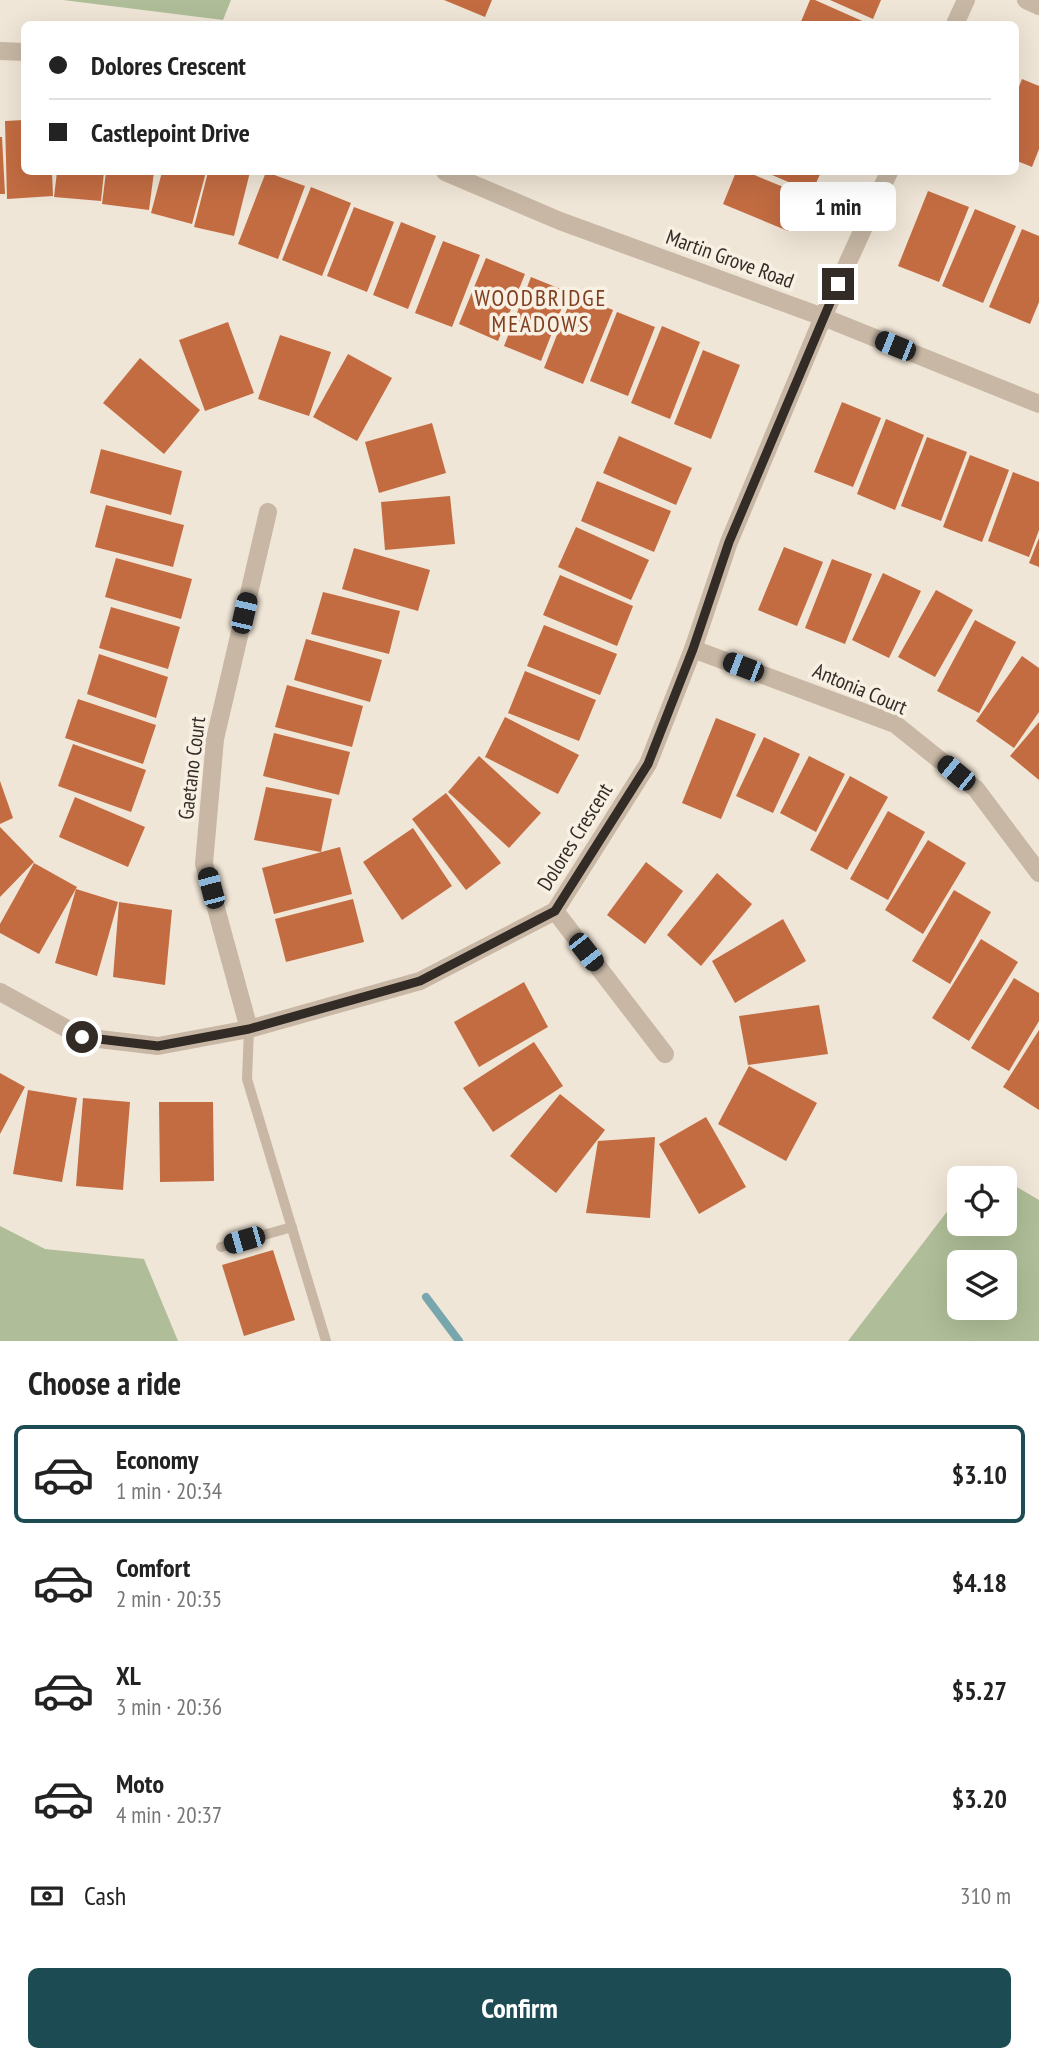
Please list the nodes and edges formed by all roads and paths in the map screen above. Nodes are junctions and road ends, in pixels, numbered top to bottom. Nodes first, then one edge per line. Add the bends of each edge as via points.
1 (966, 0) edge
2 (1026, 0) edge
3 (1039, 6) edge
4 (956, 21) edge
5 (0, 51) edge
6 (21, 52) edge
7 (452, 175) edge
8 (887, 175) edge
9 (823, 317) junction
10 (1039, 404) edge
11 (268, 512) dead end
12 (693, 649) junction
13 (1039, 873) edge
14 (555, 911) junction
15 (0, 992) edge
16 (249, 1029) junction
17 (665, 1054) dead end
18 (292, 1227) junction
19 (220, 1247) dead end
20 (326, 1341) edge

1 - 4 street
2 - 3 street
5 - 6 street
7 - 9 street, Martin Grove Road via 560,221
8 - 9 street, Dolores Crescent
9 - 10 street, Martin Grove Road
9 - 12 street, Dolores Crescent via 729,542
11 - 16 street, Gaetano Court via 215,739 204,864
12 - 13 street, Antonia Court via 895,724 976,789
12 - 14 street, Dolores Crescent via 648,764
14 - 16 street, Dolores Crescent via 420,981
14 - 17 street
15 - 16 street, Dolores Crescent via 82,1037 158,1046
16 - 18 lane via 247,1079
18 - 19 lane
18 - 20 lane

